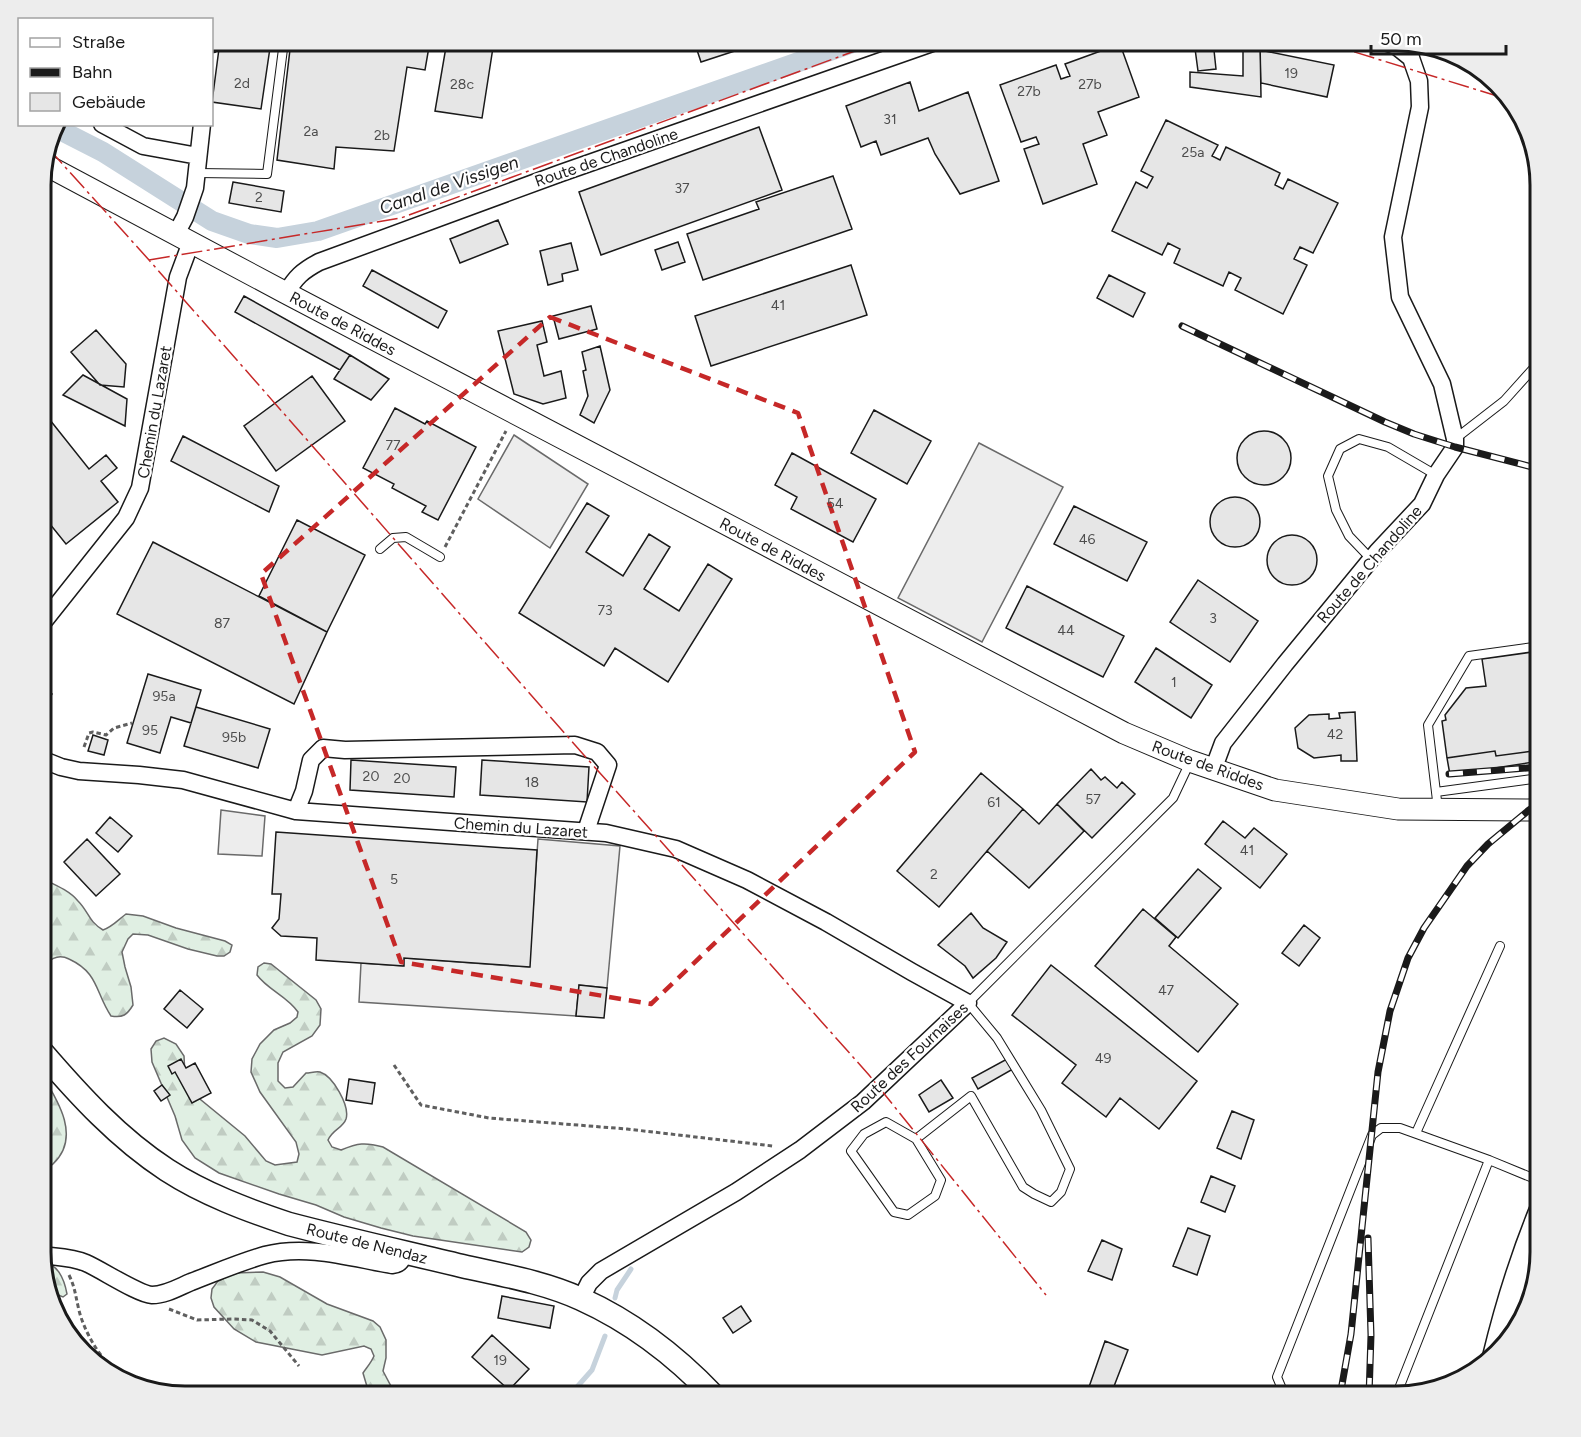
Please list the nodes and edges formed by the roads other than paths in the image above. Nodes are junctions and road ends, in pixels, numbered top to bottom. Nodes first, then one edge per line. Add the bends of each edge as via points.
1 (283, 51) edge
2 (907, 51) edge
3 (1416, 52) edge
4 (106, 126) edge
5 (202, 126) edge
6 (198, 156) junction
7 (52, 168) edge
8 (196, 180) junction
9 (184, 231) junction
10 (286, 293) junction
11 (1530, 372) edge
12 (1455, 439) junction
13 (1436, 475) junction
14 (380, 549) dead end
15 (440, 556) road end
16 (1371, 559) junction
17 (51, 612) edge
18 (1530, 647) edge
19 (1190, 761) junction
20 (51, 763) edge
21 (1213, 770) junction
22 (1530, 780) edge
23 (1437, 801) junction
24 (1530, 810) edge
25 (296, 812) junction
26 (586, 831) junction
27 (1500, 946) dead end
28 (968, 1003) junction
29 (51, 1062) edge
30 (1416, 1133) junction
31 (916, 1139) junction
32 (1489, 1160) junction
33 (1530, 1177) edge
34 (404, 1252) junction
35 (51, 1256) edge
36 (1529, 1262) edge
37 (1526, 1278) edge
38 (585, 1291) junction
39 (1498, 1340) edge
40 (704, 1386) edge
41 (1281, 1386) edge
42 (1400, 1386) edge

1 - 8 lane via 267,174
2 - 10 street, Route de Chandoline via 319,262 305,269
3 - 12 street via 1420,107 1393,237 1400,297 1442,384
4 - 6 street via 143,146
5 - 6 street, Chemin du Lazaret
6 - 8 street, Chemin du Lazaret
7 - 9 street, Route de Riddes
8 - 9 street, Chemin du Lazaret
9 - 10 street, Route de Riddes
9 - 17 street, Chemin du Lazaret via 140,488 126,518
10 - 19 street, Route de Riddes via 1124,733
11 - 12 lane via 1504,401
12 - 13 street, Route de Chandoline via 1455,447
13 - 16 street, Route de Chandoline via 1422,504
13 - 16 lane via 1388,447 1359,439 1340,449 1328,476 1336,510 1349,536
14 - 15 lane via 393,538 406,537
16 - 21 street, Route de Chandoline via 1223,743
18 - 23 lane via 1469,656 1428,725
19 - 21 street, Route de Riddes
19 - 28 lane, Route des Fournaises via 1173,798
20 - 25 street, Chemin du Lazaret via 78,771 183,780
21 - 23 street, Route de Riddes via 1275,790 1398,810
22 - 23 lane
23 - 24 street, Route de Riddes
25 - 26 street, Chemin du Lazaret
25 - 26 street via 311,760 323,748 575,745 597,752 608,765
26 - 28 street, Chemin du Lazaret via 676,849 747,880
27 - 30 lane
28 - 31 lane via 997,1038 1036,1101 1070,1169 1061,1192 1051,1202 1023,1187 971,1096
28 - 38 street, Route des Fournaises via 863,1102 800,1150 601,1271
29 - 34 main road, Route de Nendaz via 125,1139 168,1171 257,1214
30 - 32 lane
30 - 41 lane via 1381,1128 1372,1135 1277,1377
31 - 31 lane via 941,1180 935,1196 908,1215 894,1212 851,1151 864,1134 886,1122
32 - 33 lane
32 - 42 lane
34 - 35 street via 403,1260 392,1265 301,1250 275,1253 152,1294 85,1262
34 - 38 main road, Route de Nendaz
36 - 37 main road
37 - 39 main road via 1502,1322
38 - 40 main road, Route de Nendaz via 663,1349

